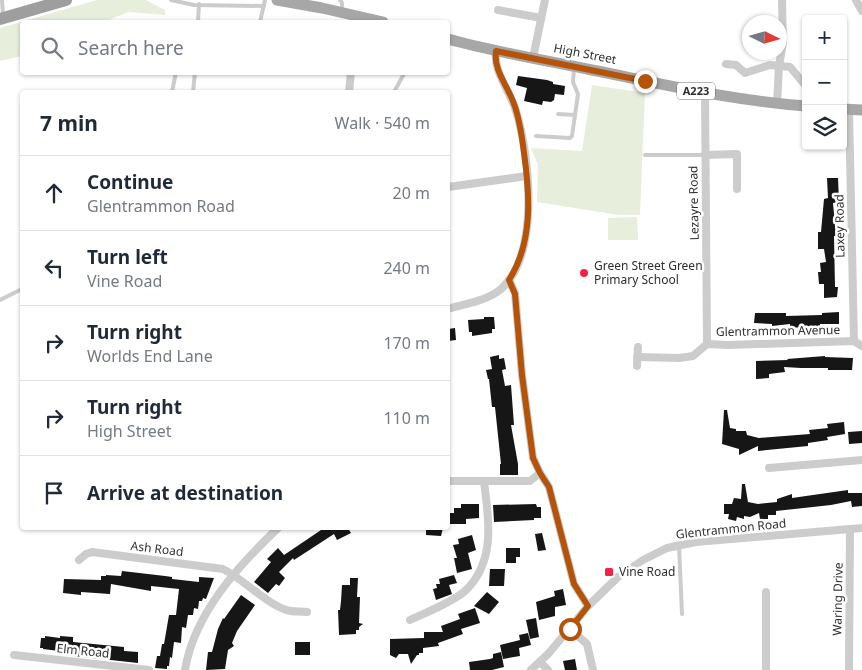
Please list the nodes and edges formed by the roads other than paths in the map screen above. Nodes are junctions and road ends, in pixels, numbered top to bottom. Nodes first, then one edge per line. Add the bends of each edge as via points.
1 (2, 0) edge
2 (66, 0) edge
3 (171, 0) edge
4 (265, 0) edge
5 (277, 0) edge
6 (340, 0) edge
7 (545, 0) edge
8 (782, 0) edge
9 (856, 0) edge
10 (199, 4) junction
11 (264, 6) junction
12 (498, 10) dead end
13 (862, 11) edge
14 (342, 12) junction
15 (2, 18) edge
16 (541, 18) junction
17 (356, 19) edge
18 (198, 20) edge
19 (260, 20) edge
20 (450, 40) edge
21 (496, 51) junction
22 (533, 58) junction
23 (726, 64) dead end
24 (575, 66) junction
25 (780, 66) junction
26 (175, 75) edge
27 (195, 75) edge
28 (351, 75) edge
29 (403, 75) edge
30 (802, 84) edge
31 (172, 90) edge
32 (194, 90) edge
33 (349, 90) edge
34 (395, 90) edge
35 (705, 92) junction
36 (777, 104) junction
37 (802, 106) edge
38 (847, 109) edge
39 (862, 110) edge
40 (558, 114) dead end
41 (575, 115) junction
42 (536, 136) dead end
43 (847, 138) edge
44 (645, 155) dead end
45 (705, 155) junction
46 (527, 176) junction
47 (450, 187) edge
48 (737, 189) dead end
49 (509, 280) junction
50 (20, 290) edge
51 (0, 300) edge
52 (450, 308) edge
53 (854, 341) junction
54 (707, 344) junction
55 (862, 346) edge
56 (638, 347) dead end
57 (637, 357) junction
58 (636, 366) dead end
59 (862, 460) edge
60 (769, 468) dead end
61 (540, 473) junction
62 (450, 481) edge
63 (484, 482) junction
64 (862, 528) edge
65 (850, 529) junction
66 (276, 530) edge
67 (679, 544) junction
68 (79, 560) dead end
69 (234, 574) junction
70 (766, 592) dead end
71 (588, 606) junction
72 (307, 612) dead end
73 (682, 614) dead end
74 (410, 620) dead end
75 (570, 629) junction
76 (14, 655) dead end
77 (540, 662) junction
78 (149, 670) edge
79 (184, 670) edge
80 (531, 670) edge
81 (548, 670) edge
82 (593, 670) edge
83 (766, 670) edge
84 (849, 670) edge

1 - 15 lane
2 - 15 highway
3 - 10 lane
4 - 11 lane
5 - 14 main road
6 - 14 lane
7 - 16 street
8 - 25 street
9 - 13 street
10 - 11 lane
10 - 18 lane
11 - 19 lane
12 - 16 street
14 - 17 main road
16 - 22 street
20 - 21 main road, High Street / A223
21 - 22 main road, High Street / A223
21 - 46 street via 497,68 517,112
22 - 24 main road, High Street / A223
23 - 25 street via 736,65 745,73 770,65
24 - 35 main road, High Street / A223
24 - 41 lane via 573,82 578,94
25 - 30 street via 790,67
25 - 36 street
26 - 31 lane
27 - 32 lane
28 - 33 street
29 - 34 lane
35 - 36 main road, High Street / A223
35 - 45 street, Lezayre Road
36 - 37 main road, High Street / A223
38 - 39 main road
40 - 41 lane
41 - 42 lane via 572,138
43 - 53 street, Laxey Road
44 - 45 lane
45 - 48 street via 737,154
45 - 54 street, Lezayre Road
46 - 47 street
46 - 49 street via 526,231 515,271
49 - 52 street via 489,296
49 - 61 street via 515,294 533,458
50 - 51 lane
53 - 54 street, Glentrammon Avenue
53 - 55 street, Glentrammon Avenue
54 - 57 street, Glentrammon Avenue via 693,356
56 - 57 street
57 - 58 street
59 - 60 street
61 - 63 street via 530,481
61 - 71 street via 549,487 574,584
62 - 63 street
63 - 74 street via 489,536 480,570 464,592
64 - 65 street, Glentrammon Road
65 - 67 street, Glentrammon Road
65 - 84 street, Waring Drive
66 - 69 street
67 - 71 street, Glentrammon Road via 626,570
67 - 73 lane
68 - 69 street, Ash Road via 92,552 224,569
69 - 72 street via 276,605 290,611
69 - 79 street via 194,634
70 - 83 street
71 - 75 street, Glentrammon Road
75 - 77 street, Glentrammon Road
75 - 82 street via 587,644
76 - 78 street, Elm Road
77 - 80 street, Glentrammon Road
77 - 81 street

